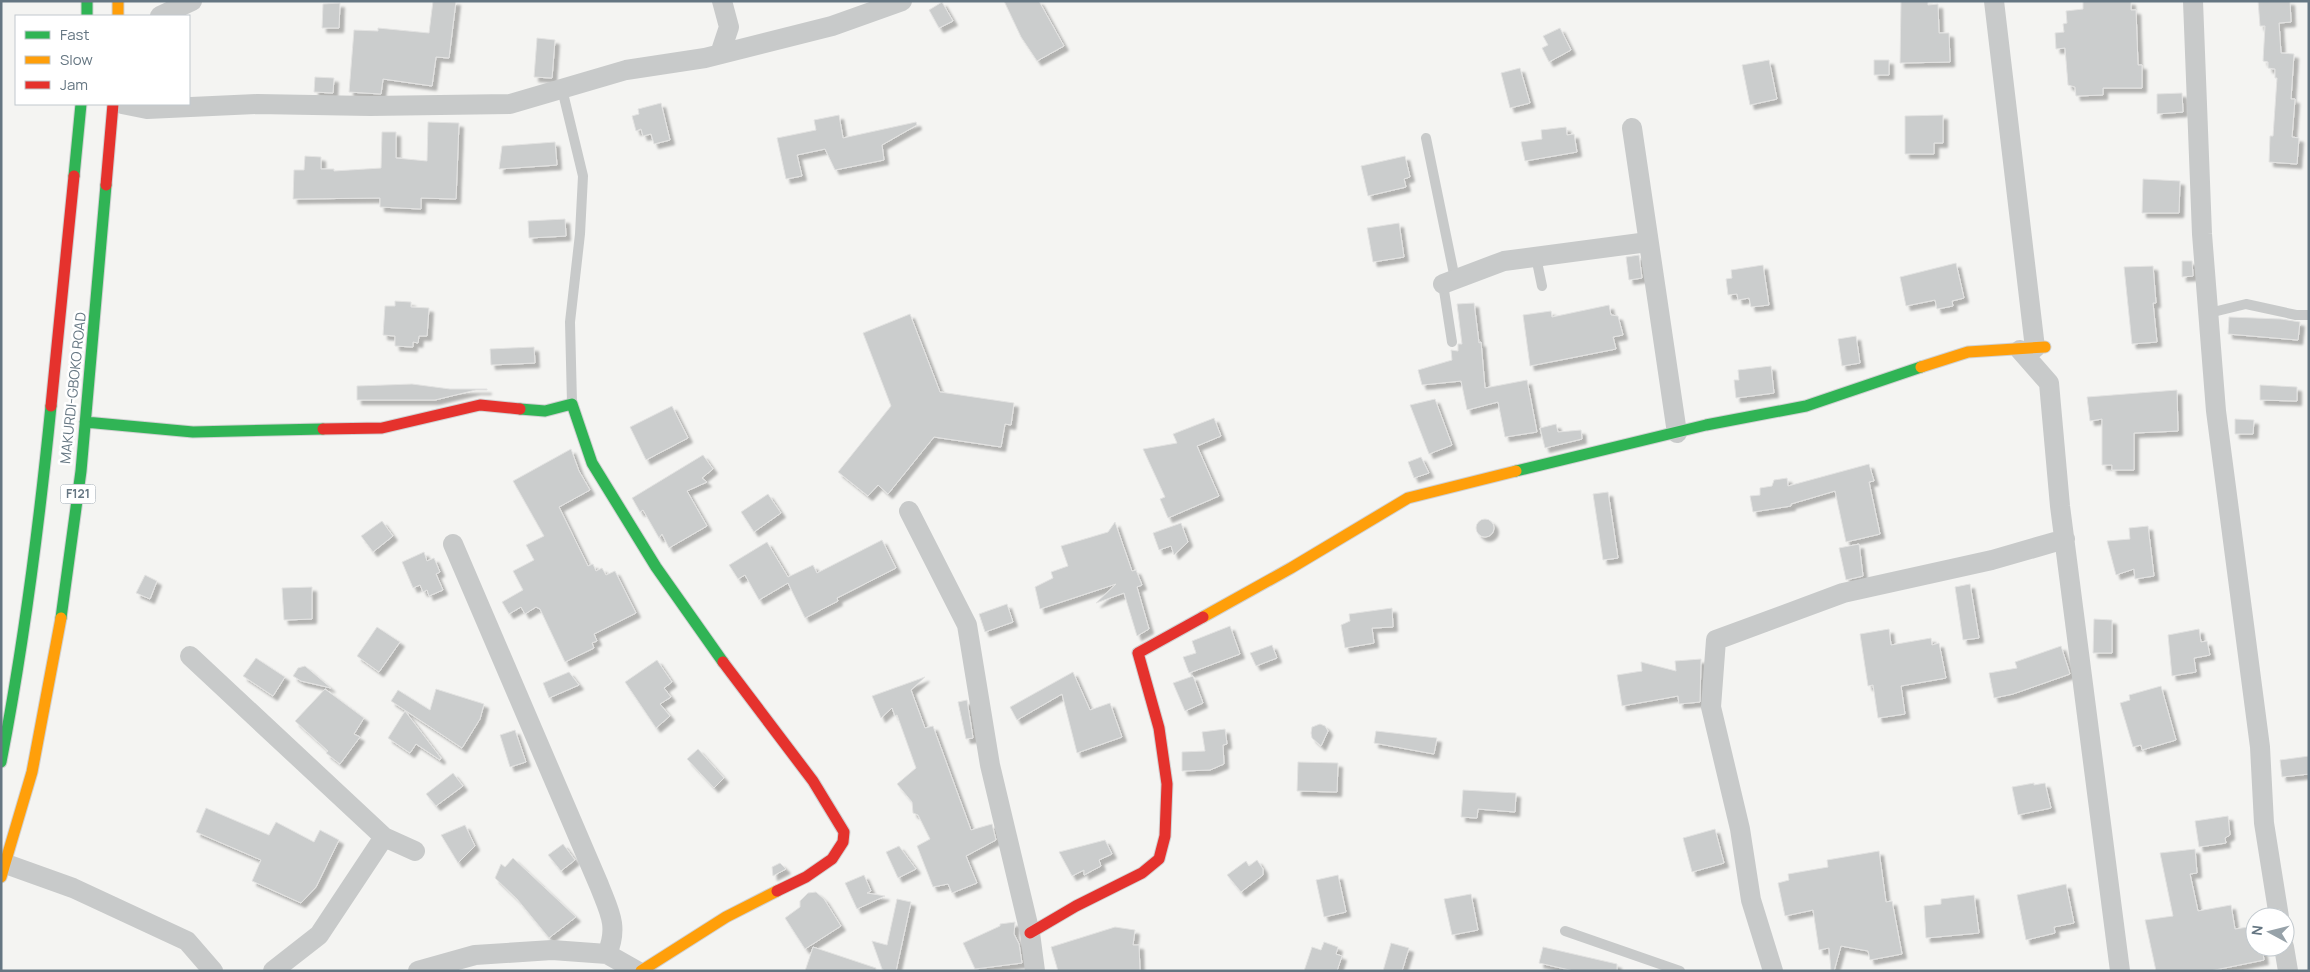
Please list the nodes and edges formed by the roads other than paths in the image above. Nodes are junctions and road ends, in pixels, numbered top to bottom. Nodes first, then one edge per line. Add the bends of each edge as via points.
1 (87, 1) edge
2 (118, 1) edge
3 (192, 1) edge
4 (722, 1) edge
5 (902, 1) edge
6 (1994, 1) edge
7 (2193, 1) edge
8 (87, 15) edge
9 (118, 15) edge
10 (162, 15) edge
11 (720, 54) junction
12 (562, 89) junction
13 (80, 105) edge
14 (113, 105) edge
15 (130, 105) edge
16 (1632, 128) dead end
17 (1426, 138) dead end
18 (1648, 242) junction
19 (1536, 257) junction
20 (1449, 281) junction
21 (1542, 286) dead end
22 (2209, 314) junction
23 (2309, 315) edge
24 (1452, 342) dead end
25 (2033, 348) junction
26 (572, 404) junction
27 (85, 422) junction
28 (1677, 433) junction
29 (909, 511) dead end
30 (2065, 539) junction
31 (453, 544) dead end
32 (190, 656) dead end
33 (1, 762) edge
34 (384, 837) junction
35 (415, 850) dead end
36 (4, 870) edge
37 (2277, 907) edge
38 (1565, 931) dead end
39 (1030, 933) junction
40 (607, 954) junction
41 (2286, 957) edge
42 (213, 971) edge
43 (273, 971) edge
44 (418, 971) edge
45 (637, 971) edge
46 (641, 971) edge
47 (1034, 971) edge
48 (1680, 971) edge
49 (1773, 971) edge
50 (2120, 971) edge
51 (2288, 971) edge

1 - 8 street
2 - 9 street
3 - 10 street
4 - 11 street via 729,27
5 - 11 street via 832,26
6 - 25 street
7 - 22 street via 2202,234
11 - 12 street via 626,70
12 - 15 street via 510,104 257,104 162,109
12 - 26 lane via 583,176 570,322
13 - 33 street, F121 via 38,540
14 - 27 street, MAKURDI-GBOKO ROAD / F121
16 - 18 street
17 - 20 lane
18 - 19 street
18 - 28 street
19 - 20 street via 1504,261
19 - 21 lane
20 - 24 lane
22 - 23 lane via 2246,304
22 - 37 street via 2216,411 2260,747 2264,823
25 - 28 street via 1968,352 1806,406
25 - 30 street via 2049,383
26 - 27 street via 545,411 480,405 382,428 193,432
26 - 46 street via 592,463 690,620 803,768 844,832 843,842 832,859 806,877 726,917
27 - 36 street, MAKURDI-GBOKO ROAD / F121 via 73,540 51,688 33,773
28 - 39 street via 1408,498 1138,653 1158,720 1166,765 1166,827 1160,859 1142,873
29 - 39 street via 967,625 990,765
30 - 49 street via 1992,560 1843,593 1716,640 1711,707 1740,829 1751,900
30 - 50 street
31 - 40 street via 600,885 614,926
32 - 34 street
34 - 35 street
34 - 43 street via 319,935
36 - 42 street via 73,888 187,941
38 - 48 lane
39 - 47 street
40 - 44 street via 552,950 475,955
40 - 45 street
41 - 51 street

